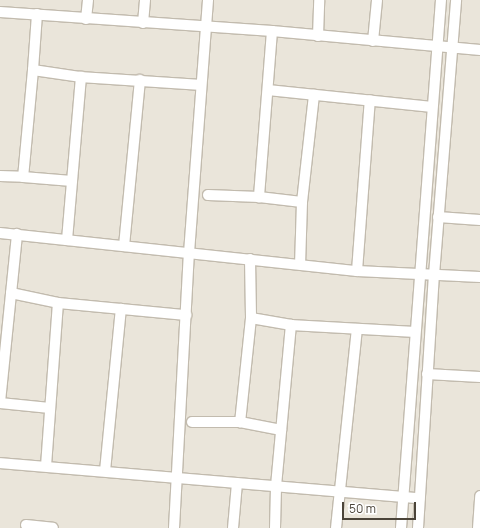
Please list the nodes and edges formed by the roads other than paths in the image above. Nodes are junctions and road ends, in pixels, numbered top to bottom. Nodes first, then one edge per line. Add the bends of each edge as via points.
1 (88, 0) edge
2 (145, 0) edge
3 (208, 0) edge
4 (319, 0) edge
5 (377, 0) edge
6 (441, 0) edge
7 (456, 0) edge
8 (0, 12) edge
9 (37, 14) junction
10 (86, 19) junction
11 (144, 23) junction
12 (205, 28) junction
13 (272, 31) junction
14 (318, 36) junction
15 (373, 41) junction
16 (437, 47) junction
17 (450, 49) junction
18 (480, 50) edge
19 (33, 70) junction
20 (81, 76) junction
21 (140, 80) junction
22 (201, 85) junction
23 (268, 90) junction
24 (314, 95) junction
25 (370, 100) junction
26 (432, 107) junction
27 (0, 176) edge
28 (23, 177) junction
29 (72, 182) junction
30 (208, 195) dead end
31 (259, 197) junction
32 (302, 202) junction
33 (438, 217) junction
34 (480, 220) edge
35 (0, 233) edge
36 (17, 234) junction
37 (67, 240) junction
38 (124, 246) junction
39 (189, 253) junction
40 (250, 259) junction
41 (300, 264) junction
42 (357, 271) junction
43 (420, 274) junction
44 (434, 275) junction
45 (480, 276) edge
46 (11, 293) junction
47 (58, 303) junction
48 (121, 309) junction
49 (186, 315) junction
50 (251, 318) junction
51 (291, 325) junction
52 (357, 329) junction
53 (415, 332) junction
54 (427, 374) junction
55 (480, 377) edge
56 (0, 403) edge
57 (50, 408) junction
58 (192, 422) dead end
59 (240, 422) junction
60 (281, 430) junction
61 (0, 463) edge
62 (46, 466) junction
63 (105, 471) junction
64 (178, 477) junction
65 (237, 482) junction
66 (276, 486) junction
67 (339, 491) junction
68 (480, 496) edge
69 (403, 497) junction
70 (420, 498) junction
71 (26, 525) dead end
72 (53, 528) edge
73 (174, 528) edge
74 (233, 528) edge
75 (275, 528) edge
76 (336, 528) edge
77 (401, 528) edge
78 (418, 528) edge
79 (478, 528) edge

1 - 10 street
2 - 11 street
3 - 12 street
4 - 14 street
5 - 15 street
6 - 16 street
7 - 17 street
8 - 9 street
9 - 10 street
9 - 19 street
10 - 11 street
11 - 12 street
12 - 13 street
12 - 22 street
13 - 14 street
13 - 23 street
14 - 15 street
15 - 16 street
16 - 17 street
16 - 26 street
17 - 18 street
17 - 33 street
19 - 20 street
19 - 28 street
20 - 21 street
20 - 29 street
21 - 22 street
21 - 38 street
22 - 39 street
23 - 24 street
23 - 31 street
24 - 25 street
24 - 32 street
25 - 26 street
25 - 42 street
26 - 43 street
27 - 28 street
28 - 29 street
29 - 37 street
30 - 31 street
31 - 32 street
32 - 41 street
33 - 34 street
33 - 44 street
35 - 36 street
36 - 37 street
36 - 46 street
37 - 38 street
38 - 39 street
39 - 40 street
39 - 49 street
40 - 41 street
40 - 50 street
41 - 42 street
42 - 43 street
43 - 44 street
43 - 53 street
44 - 45 street
44 - 54 street
46 - 47 street
46 - 56 street
47 - 48 street
47 - 57 street
48 - 49 street
48 - 63 street
49 - 64 street
50 - 51 street
50 - 59 street
51 - 52 street
51 - 60 street
52 - 53 street
52 - 67 street
53 - 69 street
54 - 55 street
54 - 70 street
56 - 57 street
57 - 62 street
58 - 59 street
59 - 60 street
60 - 66 street
61 - 62 street
62 - 63 street
63 - 64 street
64 - 65 street
64 - 73 street
65 - 66 street
65 - 74 street
66 - 67 street
66 - 75 street
67 - 69 street
67 - 76 street
68 - 79 street
69 - 70 street
69 - 77 street
70 - 78 street
71 - 72 street

